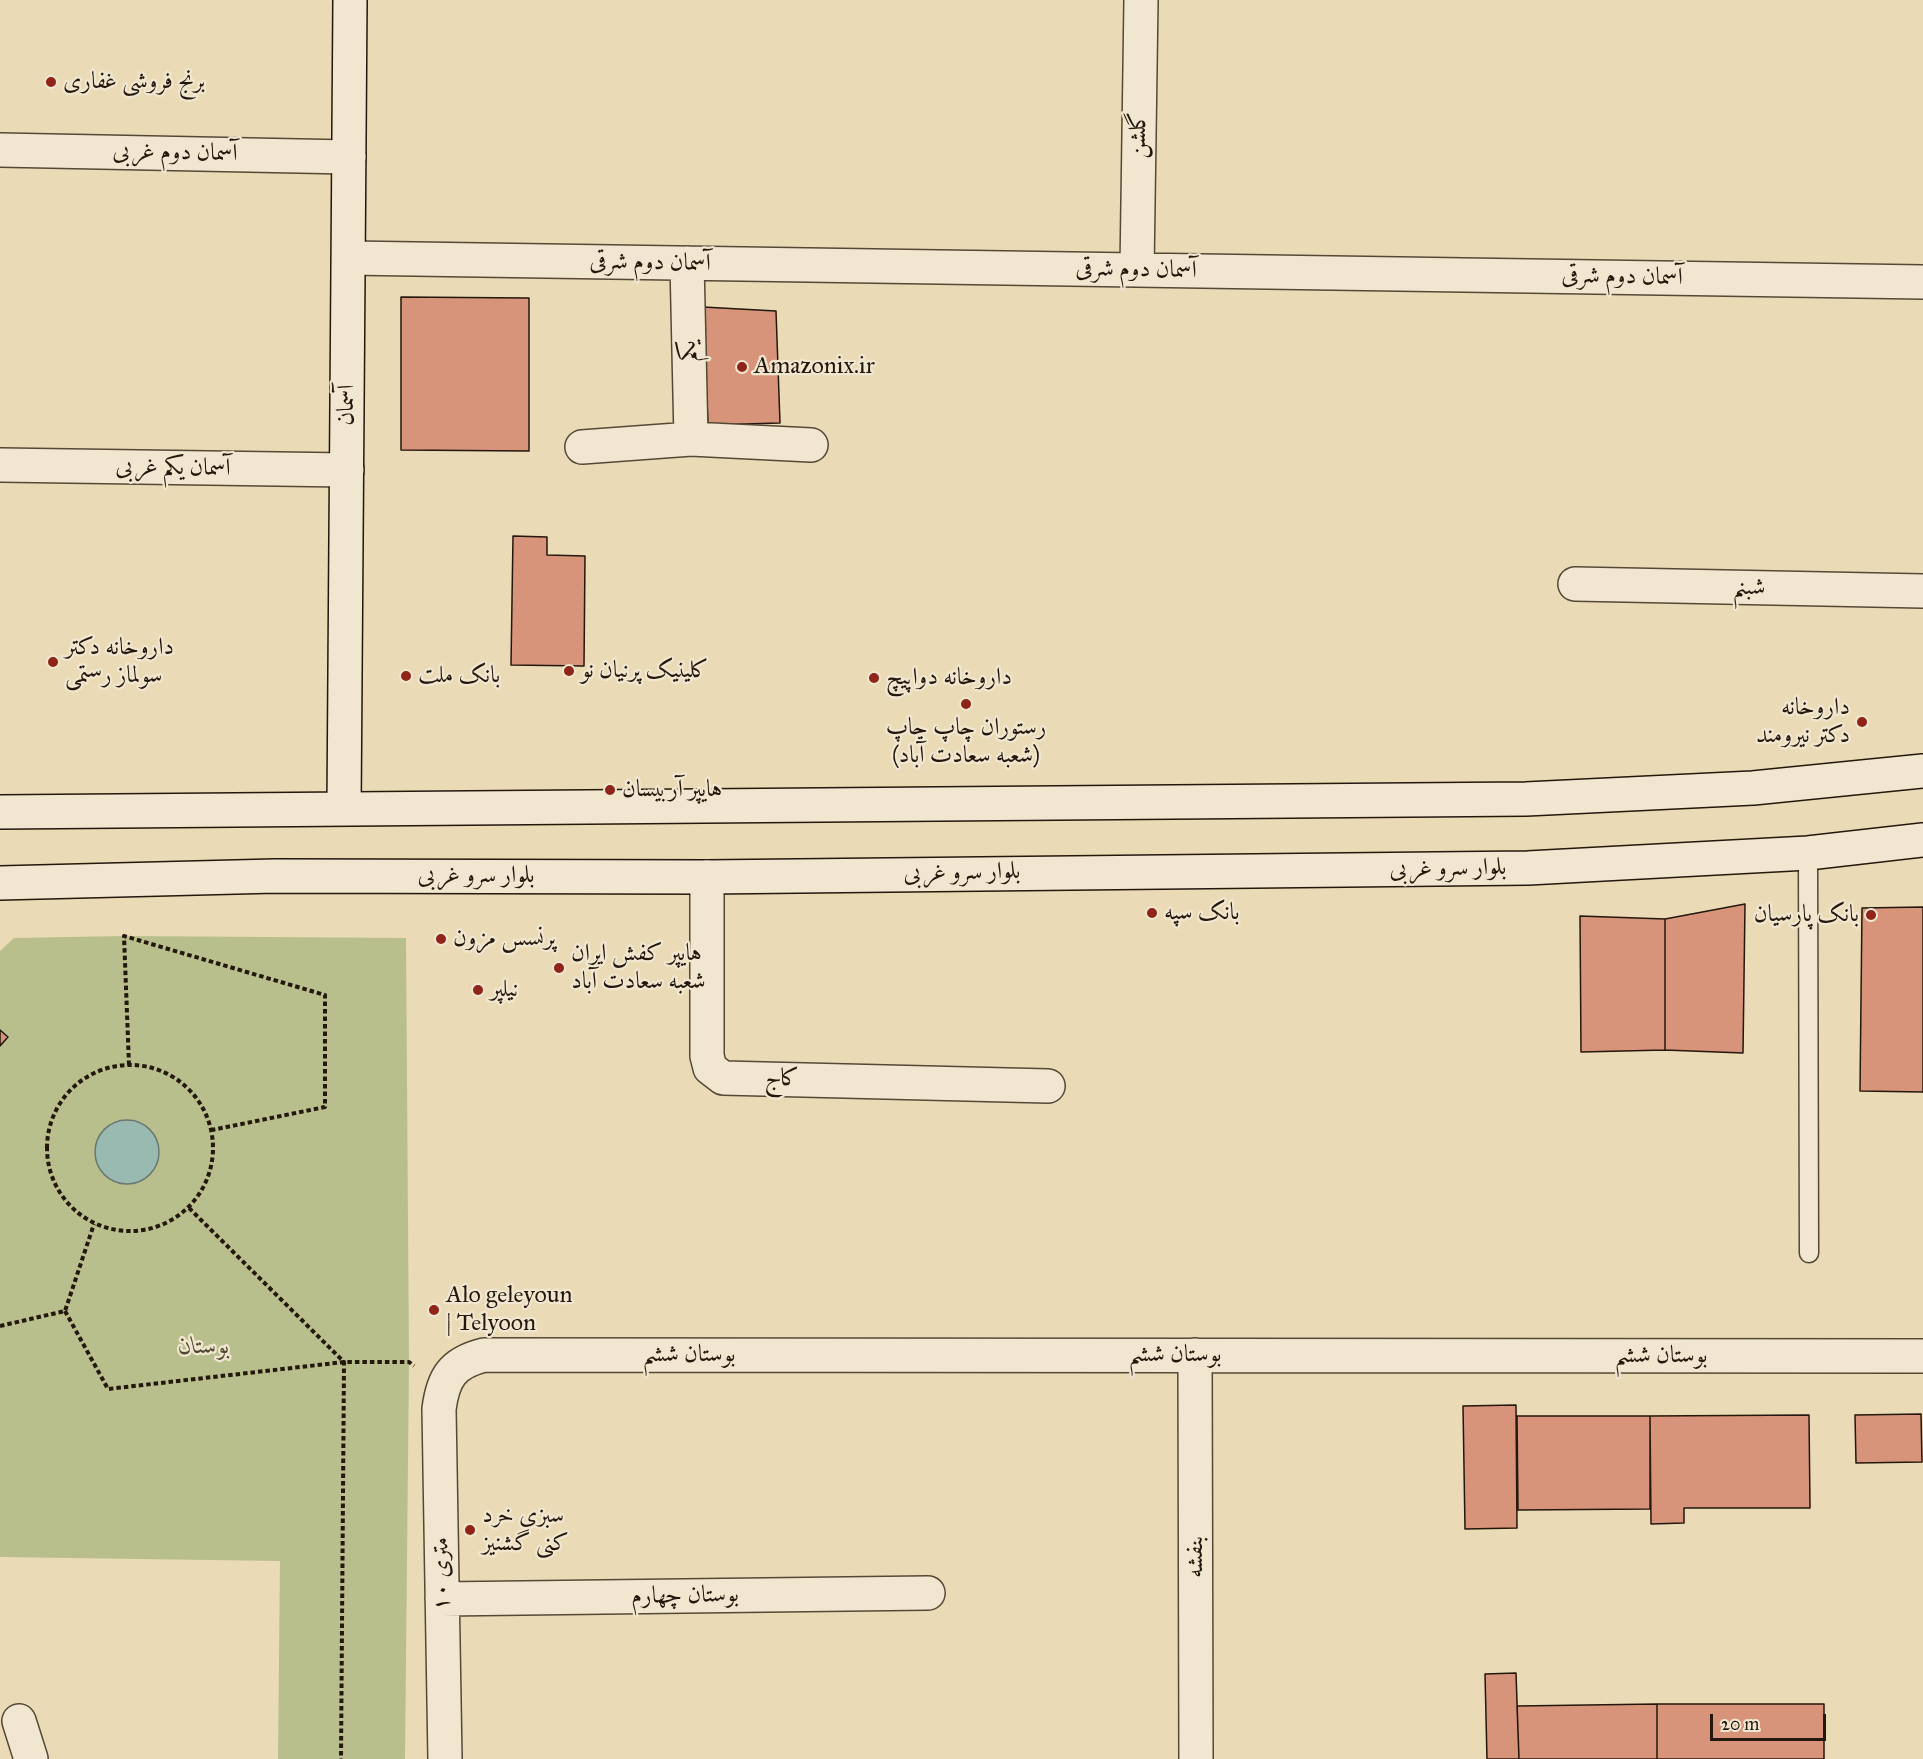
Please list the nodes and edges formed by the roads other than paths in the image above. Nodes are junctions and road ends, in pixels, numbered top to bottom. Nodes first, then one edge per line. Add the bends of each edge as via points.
1 (350, 0) edge
2 (1141, 0) edge
3 (0, 150) edge
4 (349, 157) junction
5 (349, 258) junction
6 (687, 263) junction
7 (1137, 270) junction
8 (1923, 282) edge
9 (691, 440) junction
10 (811, 445) dead end
11 (582, 447) dead end
12 (0, 465) edge
13 (347, 470) junction
14 (1575, 584) dead end
15 (1923, 591) edge
16 (1923, 771) edge
17 (344, 809) junction
18 (0, 812) edge
19 (1923, 840) edge
20 (1808, 853) junction
21 (707, 877) junction
22 (8, 887) edge
23 (1048, 1086) dead end
24 (1809, 1253) dead end
25 (1195, 1356) junction
26 (1923, 1356) edge
27 (442, 1390) joint
28 (928, 1593) dead end
29 (442, 1599) junction
30 (20, 1721) dead end
31 (31, 1759) edge
32 (445, 1759) edge
33 (1196, 1759) edge

1 - 4 street, آسمان
2 - 7 street, گلشن
3 - 4 street, آسمان دوم غربی
4 - 5 street, آسمان
5 - 6 street, آسمان دوم شرقی
5 - 13 street, آسمان
6 - 7 street, آسمان دوم شرقی
6 - 9 street, یکم
7 - 8 street, آسمان دوم شرقی
9 - 10 street
9 - 11 street
12 - 13 street, آسمان یکم غربی
13 - 17 street, آسمان
14 - 15 street, شبنم
16 - 17 street via 1753,788 1526,799
17 - 18 street
19 - 20 street, بلوار سرو غربی
20 - 21 street, بلوار سرو غربی via 1528,868
20 - 24 lane
21 - 22 street, بلوار سرو غربی via 275,876
21 - 23 street, کاج via 707,1056 710,1068 723,1078
25 - 26 street, بوستان ششم
25 - 27 street, بوستان ششم via 484,1355 461,1363
25 - 33 street, بنفشه
27 - 29 street, ۱۰ متری
28 - 29 street, بوستان چهارم
29 - 32 street, ۱۰ متری
30 - 31 street

